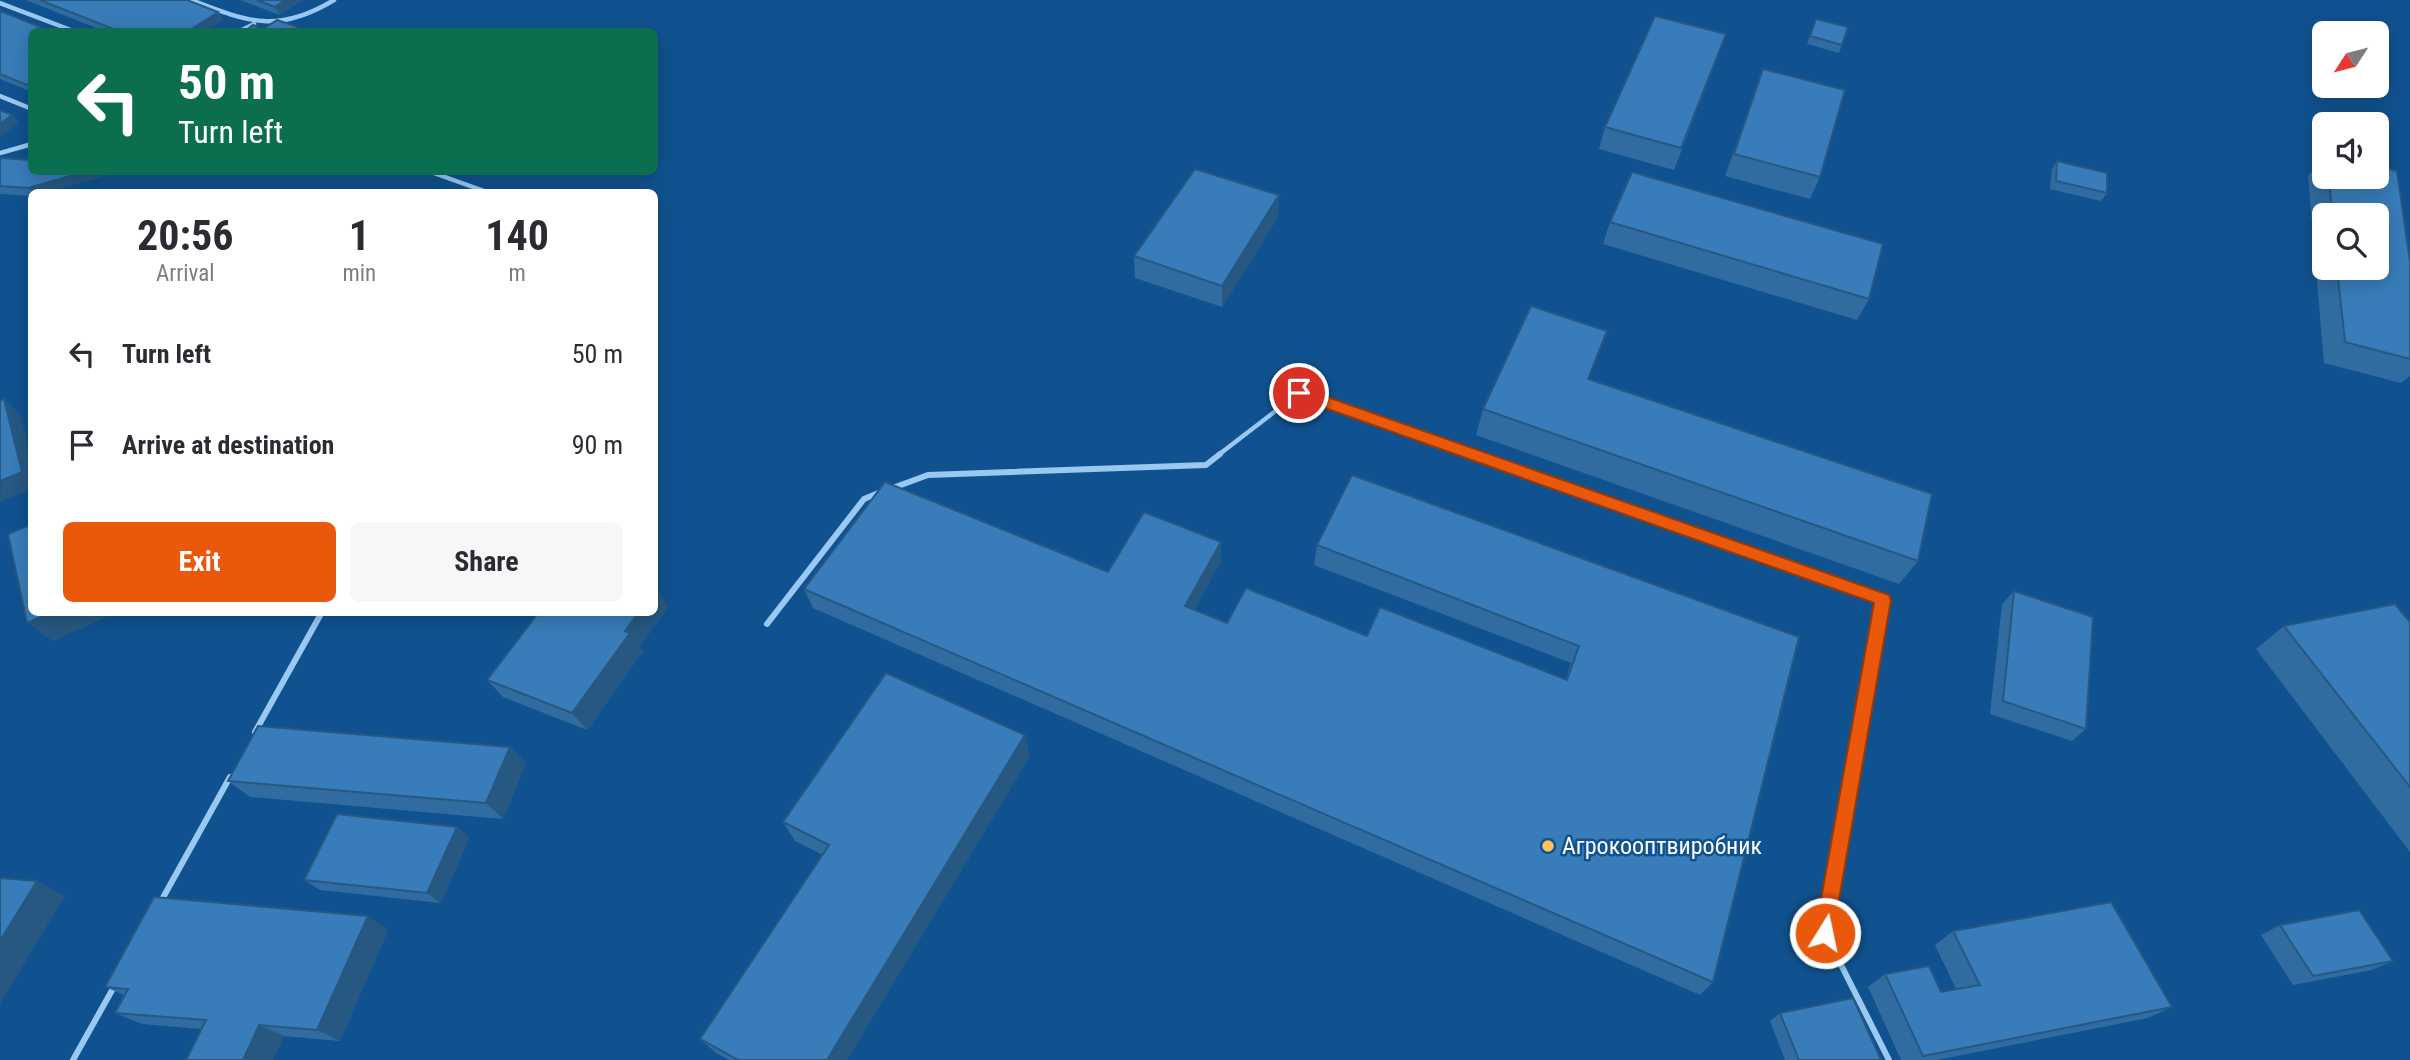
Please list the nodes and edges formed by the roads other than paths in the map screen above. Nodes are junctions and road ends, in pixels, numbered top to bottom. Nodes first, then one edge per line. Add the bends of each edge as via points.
1 (191, 0) edge
2 (334, 0) edge
3 (0, 3) edge
4 (254, 24) junction
5 (66, 28) edge
6 (246, 28) edge
7 (0, 96) edge
8 (28, 106) edge
9 (28, 145) edge
10 (0, 153) edge
11 (439, 175) edge
12 (479, 189) edge
13 (320, 616) edge
14 (767, 624) dead end
15 (248, 746) edge
16 (234, 770) edge
17 (154, 915) edge
18 (120, 975) edge
19 (73, 1060) edge
20 (1889, 1060) edge

1 - 4 lane
2 - 4 lane via 316,12 275,24
3 - 5 lane
4 - 6 lane
7 - 8 lane
9 - 10 lane
11 - 12 lane
13 - 15 lane
14 - 20 lane via 864,499 928,475 1206,465 1299,393 1883,600 1825,933
16 - 17 lane
18 - 19 lane

